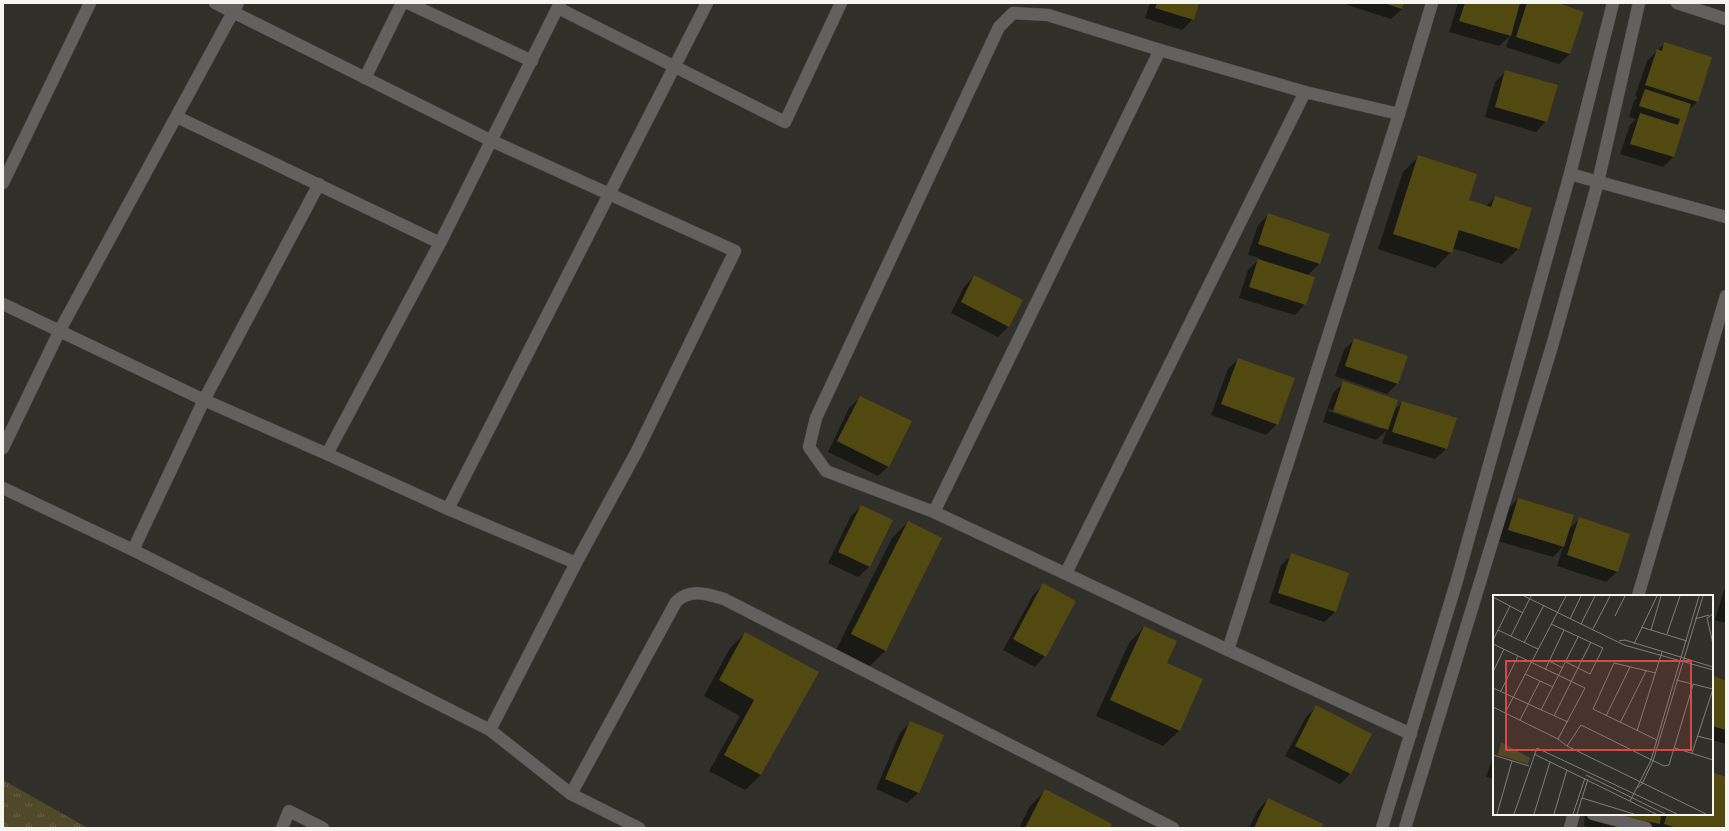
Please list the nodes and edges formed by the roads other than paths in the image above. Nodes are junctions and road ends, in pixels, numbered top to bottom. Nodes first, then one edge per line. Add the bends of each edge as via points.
1 (90, 3) edge
2 (215, 3) edge
3 (402, 3) edge
4 (408, 3) edge
5 (707, 3) edge
6 (841, 3) edge
7 (1432, 3) edge
8 (1613, 3) edge
9 (1639, 3) edge
10 (1677, 3) edge
11 (559, 5) edge
12 (235, 7) edge
13 (1726, 19) edge
14 (1160, 50) junction
15 (532, 61) junction
16 (675, 68) junction
17 (365, 78) junction
18 (1306, 92) junction
19 (1399, 114) junction
20 (177, 117) junction
21 (492, 141) junction
22 (1570, 174) junction
23 (1598, 182) junction
24 (3, 183) edge
25 (319, 184) junction
26 (610, 194) junction
27 (1726, 217) edge
28 (440, 243) junction
29 (1726, 296) edge
30 (3, 304) edge
31 (60, 330) junction
32 (204, 400) junction
33 (3, 448) edge
34 (328, 454) junction
35 (3, 488) edge
36 (448, 509) junction
37 (934, 512) junction
38 (133, 550) junction
39 (576, 563) junction
40 (1066, 573) junction
41 (1638, 595) edge
42 (1228, 650) junction
43 (490, 730) junction
44 (1411, 734) junction
45 (571, 794) junction
46 (1574, 815) edge
47 (1597, 815) edge
48 (282, 828) edge
49 (323, 828) edge
50 (639, 828) edge
51 (1173, 828) edge
52 (1382, 828) edge
53 (1405, 828) edge
54 (1570, 828) edge
55 (1646, 828) edge

1 - 24 street
2 - 12 street
3 - 17 street
4 - 15 street
5 - 16 street
6 - 16 street via 785,122
7 - 19 street
8 - 22 street
9 - 23 street
10 - 13 street
11 - 15 street
11 - 16 street
12 - 17 street
12 - 20 street
14 - 18 street
14 - 37 street
14 - 37 street via 1048,15 1013,13 998,27 816,418 809,447 826,471
15 - 21 street
16 - 26 street
17 - 21 street
18 - 19 street
18 - 40 street
19 - 42 street
20 - 25 street
20 - 31 street
21 - 26 street
21 - 28 street
22 - 23 street
22 - 44 street via 1457,580
23 - 27 street
23 - 53 street via 1552,346
25 - 28 street
25 - 32 street
26 - 36 street
26 - 39 street via 735,251 637,451
28 - 34 street
29 - 41 street
30 - 31 street
31 - 32 street
31 - 33 street
32 - 34 street
32 - 38 street
34 - 36 street
35 - 38 street
36 - 39 street
37 - 40 street
38 - 43 street
39 - 43 street
40 - 42 street
42 - 44 street
43 - 45 street
44 - 52 street
45 - 50 street
45 - 51 street via 676,602 682,596 700,593 724,599
46 - 54 street
47 - 55 street
48 - 49 street via 290,811

